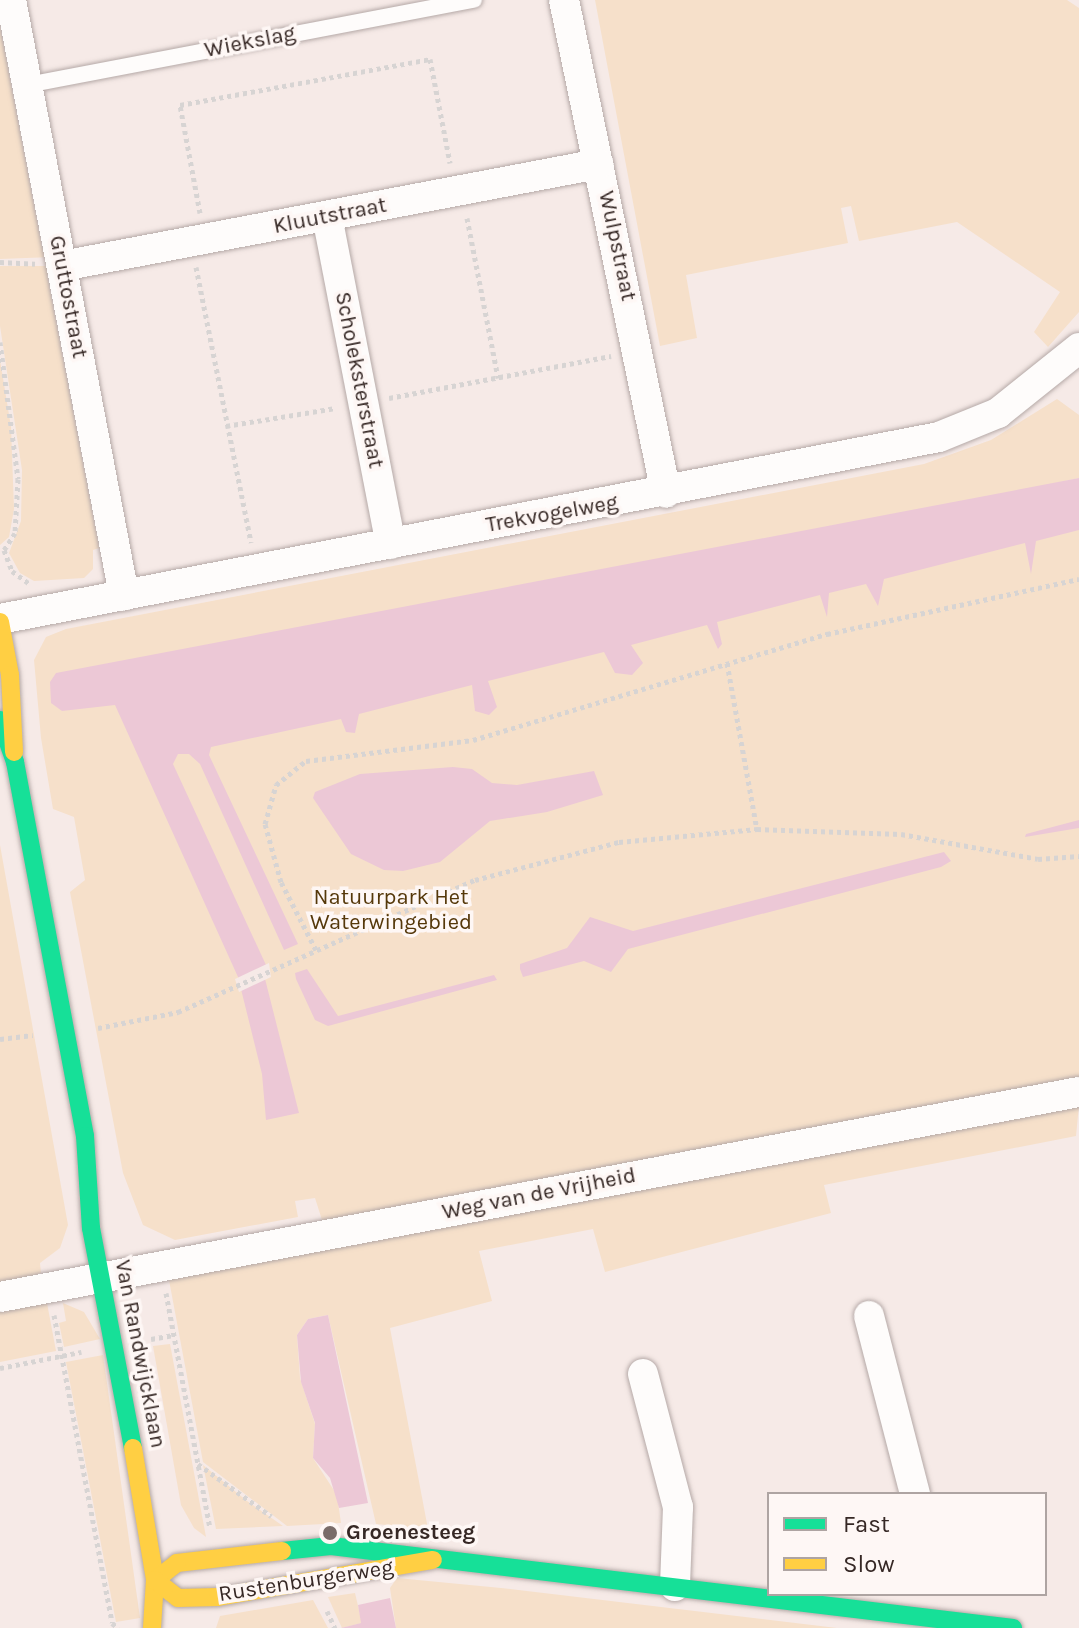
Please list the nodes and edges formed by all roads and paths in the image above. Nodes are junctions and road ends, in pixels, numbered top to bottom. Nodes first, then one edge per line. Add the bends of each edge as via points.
1 (11, 0) edge
2 (474, 0) edge
3 (564, 0) edge
4 (27, 85) junction
5 (598, 164) junction
6 (459, 191) junction
7 (327, 216) junction
8 (198, 241) junction
9 (62, 266) junction
10 (0, 342) edge
11 (1079, 348) edge
12 (638, 351) junction
13 (498, 378) junction
14 (364, 403) junction
15 (226, 426) junction
16 (666, 493) junction
17 (391, 544) junction
18 (256, 569) junction
19 (1079, 579) edge
20 (36, 586) dead end
21 (124, 595) junction
22 (0, 620) edge
23 (727, 663) junction
24 (0, 720) edge
25 (15, 762) junction
26 (757, 829) junction
27 (1079, 856) edge
28 (316, 950) junction
29 (96, 1029) dead end
30 (36, 1035) dead end
31 (0, 1039) edge
32 (1079, 1092) edge
33 (85, 1136) junction
34 (110, 1208) dead end
35 (161, 1265) junction
36 (119, 1276) junction
37 (0, 1297) edge
38 (51, 1302) dead end
39 (869, 1316) dead end
40 (174, 1335) junction
41 (151, 1339) dead end
42 (61, 1356) junction
43 (0, 1368) edge
44 (643, 1374) dead end
45 (198, 1464) junction
46 (914, 1492) edge
47 (173, 1539) dead end
48 (212, 1540) dead end
49 (287, 1549) junction
50 (433, 1560) junction
51 (177, 1563) junction
52 (155, 1580) junction
53 (675, 1586) junction
54 (767, 1593) edge
55 (802, 1596) edge
56 (178, 1598) junction
57 (928, 1606) edge
58 (331, 1620) dead end
59 (118, 1628) edge
60 (152, 1628) edge
61 (171, 1628) edge
62 (335, 1628) edge
63 (1013, 1628) edge

1 - 4 street, Gruttostraat
2 - 4 lane, Wiekslag
3 - 5 street, Wulpstraat
4 - 9 street, Gruttostraat
5 - 6 street, Kluutstraat
5 - 12 street, Wulpstraat
6 - 7 street, Kluutstraat
6 - 8 path via 430,59 180,105
6 - 13 path
7 - 8 street, Kluutstraat
7 - 14 street, Scholeksterstraat
8 - 9 street, Kluutstraat
8 - 15 path
9 - 21 street, Gruttostraat
10 - 20 path via 18,479 15,533 4,550 17,577
11 - 16 street, Trekvogelweg via 998,413 939,437
12 - 13 path
12 - 16 street, Wulpstraat
13 - 14 path
14 - 15 path
14 - 17 street, Scholeksterstraat
15 - 18 path
16 - 17 street, Trekvogelweg
17 - 18 street, Trekvogelweg
18 - 21 street, Trekvogelweg
19 - 23 path via 827,634
21 - 22 street, Trekvogelweg
22 - 25 street, Van Randwijcklaan via 10,675
23 - 26 path
23 - 28 path via 500,734 317,758 292,768 272,792 265,824 278,872
24 - 25 street, Van Randwijcklaan
25 - 33 street, Van Randwijcklaan
26 - 27 path via 901,834 1038,859
26 - 28 path via 648,837 539,859 452,889
28 - 29 path via 178,1012
30 - 31 path
32 - 35 street, Weg van de Vrijheid
33 - 34 street, Van Randwijcklaan
33 - 36 street, Van Randwijcklaan
35 - 36 street, Weg van de Vrijheid
35 - 40 path
36 - 37 street, Weg van de Vrijheid
36 - 52 street, Van Randwijcklaan
38 - 42 path
39 - 46 street
40 - 41 path
40 - 45 path
42 - 43 path
42 - 59 path via 112,1623
44 - 53 street via 678,1507
45 - 48 path
45 - 49 path via 285,1525
47 - 51 street
49 - 50 street, Rustenburgerweg via 331,1546
49 - 51 street, Rustenburgerweg
50 - 53 street, Rustenburgerweg
50 - 56 street, Rustenburgerweg via 218,1597
51 - 52 street
51 - 56 street
52 - 56 street
52 - 60 street, Van Randwijcklaan
53 - 54 street, Rustenburgerweg
55 - 57 street, Rustenburgerweg
56 - 61 street
57 - 63 street, Rustenburgerweg
58 - 62 path

